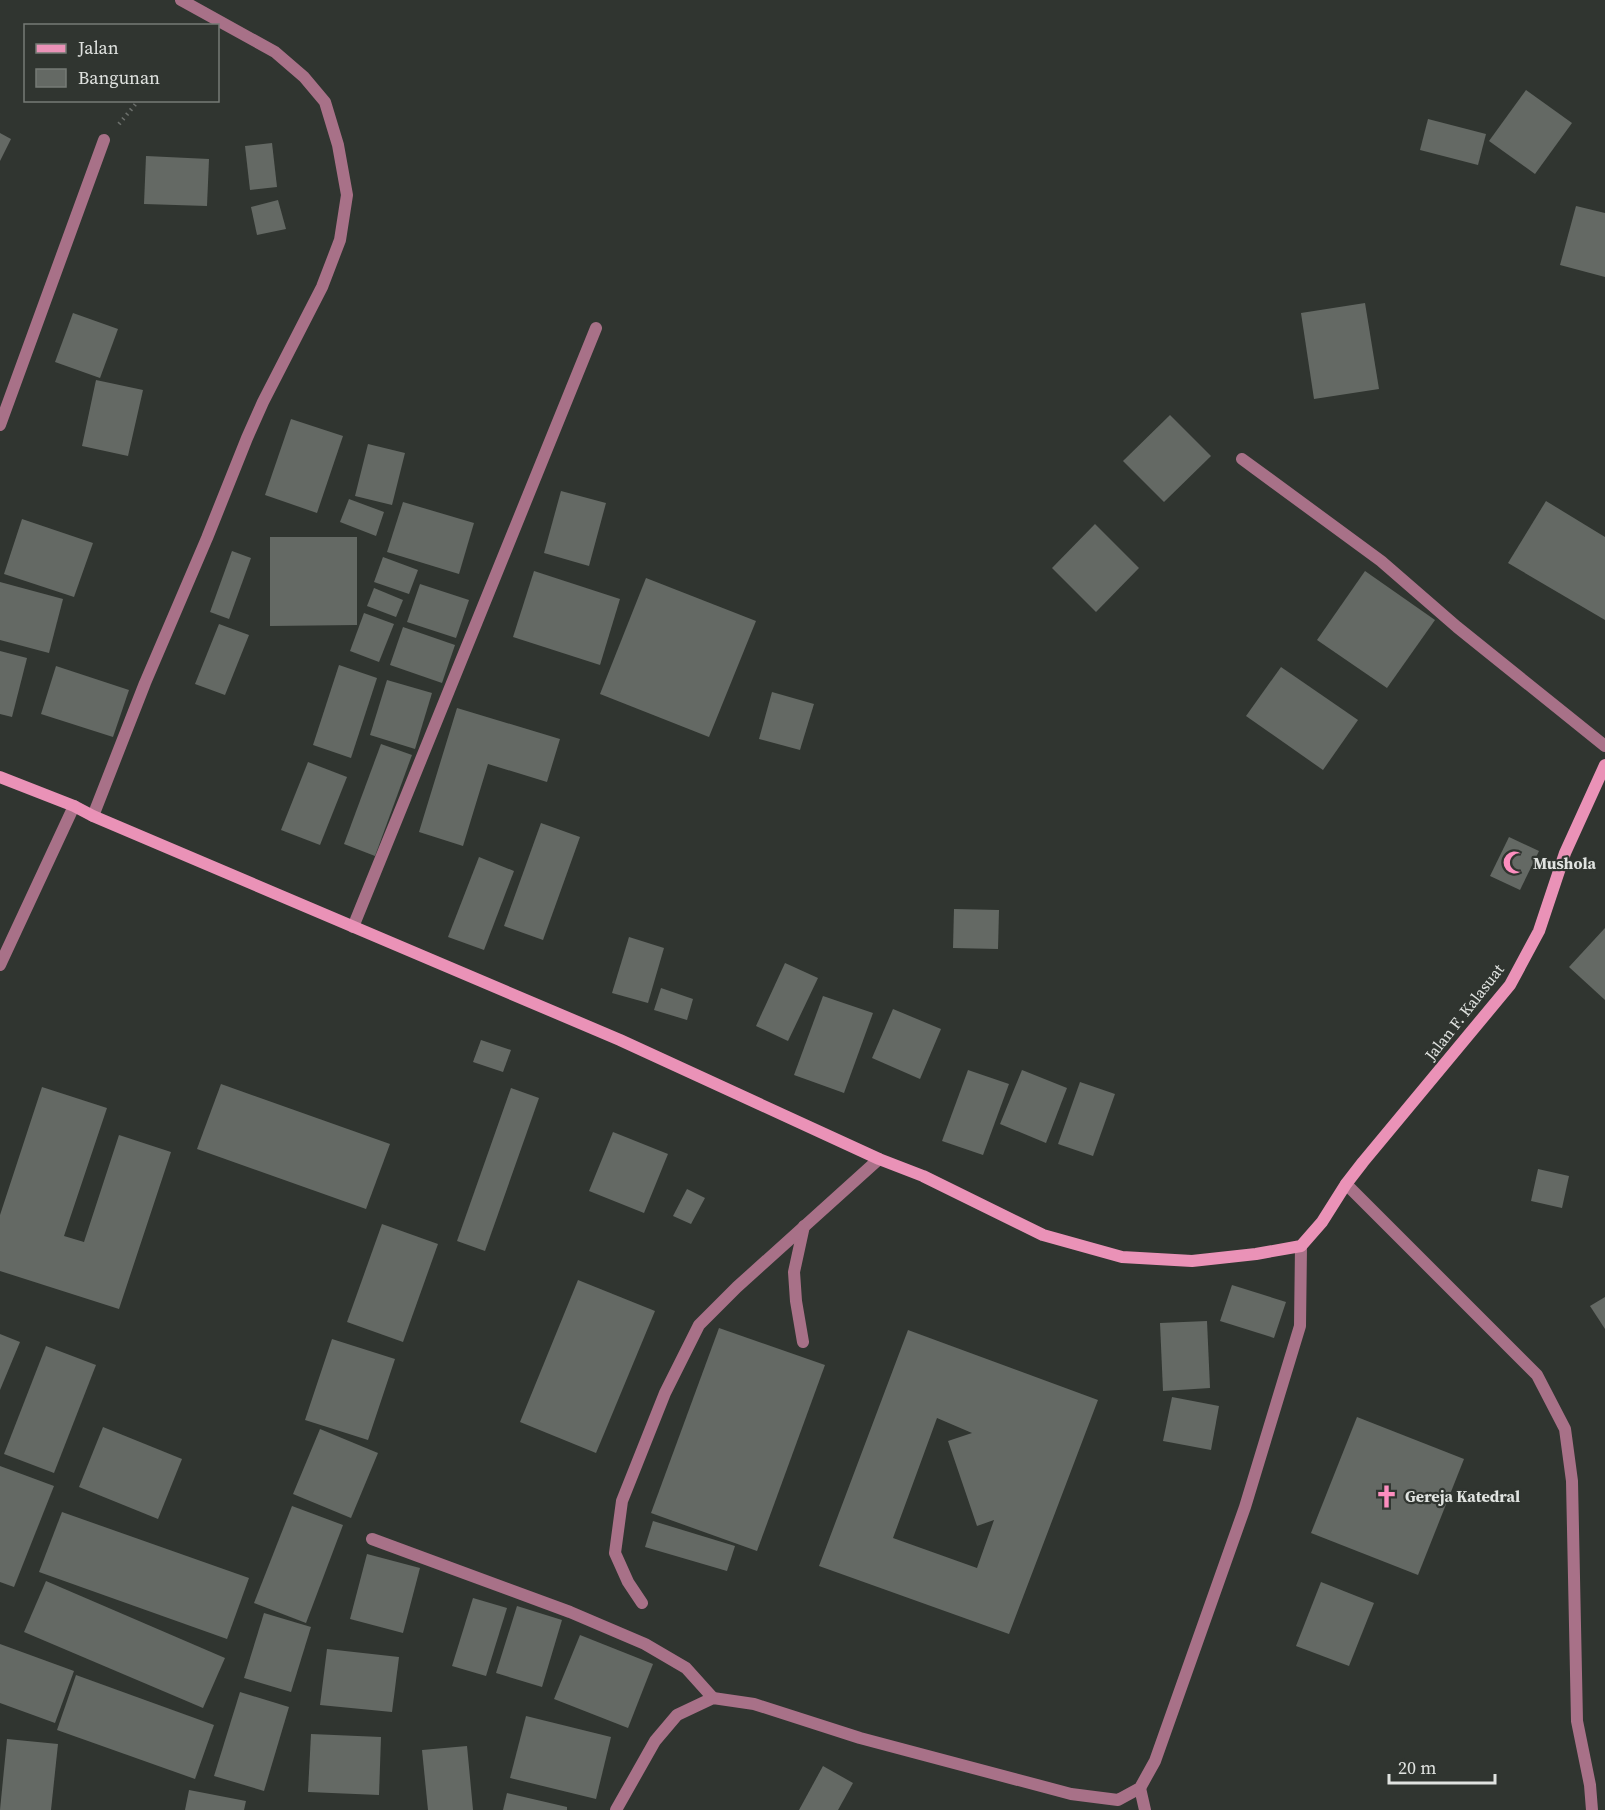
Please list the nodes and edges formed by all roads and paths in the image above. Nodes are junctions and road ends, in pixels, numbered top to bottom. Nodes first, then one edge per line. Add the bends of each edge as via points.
1 (181, 0) edge
2 (104, 140) dead end
3 (596, 328) dead end
4 (0, 425) edge
5 (1242, 459) dead end
6 (1605, 746) edge
7 (1605, 765) edge
8 (0, 777) edge
9 (74, 806) junction
10 (93, 816) junction
11 (353, 927) junction
12 (0, 965) edge
13 (879, 1159) junction
14 (1346, 1184) junction
15 (804, 1226) junction
16 (1301, 1246) junction
17 (803, 1342) dead end
18 (372, 1539) dead end
19 (642, 1603) dead end
20 (713, 1698) junction
21 (1140, 1788) junction
22 (616, 1810) edge
23 (1145, 1810) edge
24 (1592, 1810) edge

1 - 10 street via 275,52 318,93 325,102 338,145 347,195 340,240 322,287 247,438
2 - 4 street
3 - 11 street
5 - 6 street via 1380,561
7 - 14 street, Jalan F. Kalasuat via 1565,853 1539,931 1510,985
8 - 9 street
9 - 10 street
9 - 12 street
10 - 11 street
11 - 13 street via 620,1040
13 - 15 street
13 - 16 street via 923,1176 1043,1235 1122,1257 1192,1261
14 - 16 street, Jalan F. Kalasuat
14 - 24 street via 1537,1375 1565,1429 1572,1481 1577,1721
15 - 17 street via 794,1272
15 - 19 street via 699,1325 665,1393 622,1501 615,1553
16 - 21 street via 1300,1326 1245,1507 1155,1761
18 - 20 street via 570,1611 645,1644 686,1668
20 - 21 street via 754,1704 860,1738 1071,1794 1118,1800
20 - 22 street via 677,1715 655,1740
21 - 23 street

